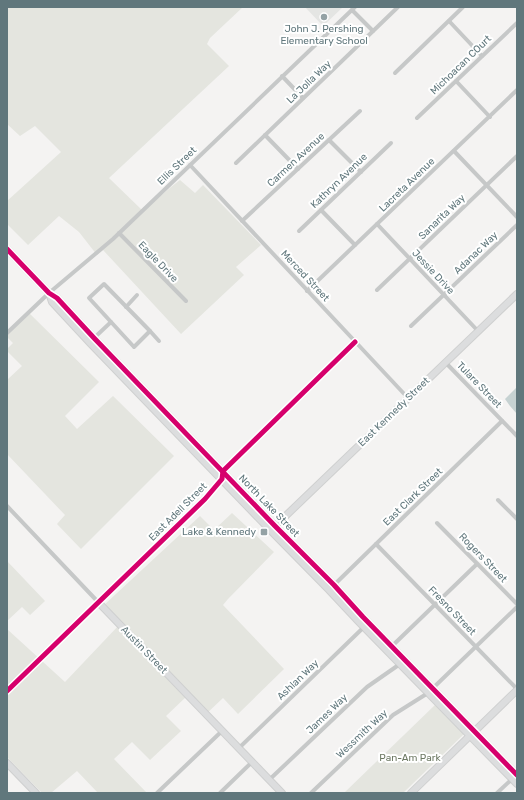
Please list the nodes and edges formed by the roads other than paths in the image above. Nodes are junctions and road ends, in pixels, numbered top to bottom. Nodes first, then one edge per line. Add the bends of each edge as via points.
1 (398, 7) edge
2 (463, 7) edge
3 (354, 9) edge
4 (449, 21) junction
5 (517, 23) edge
6 (373, 31) junction
7 (482, 56) junction
8 (395, 73) dead end
9 (282, 76) junction
10 (456, 81) junction
11 (517, 90) edge
12 (303, 98) junction
13 (360, 111) dead end
14 (490, 116) junction
15 (417, 118) dead end
16 (265, 135) junction
17 (329, 140) junction
18 (391, 143) dead end
19 (454, 151) junction
20 (517, 156) edge
21 (236, 163) dead end
22 (190, 166) junction
23 (298, 169) junction
24 (361, 172) junction
25 (487, 185) junction
26 (321, 210) junction
27 (517, 217) edge
28 (242, 221) junction
29 (377, 224) junction
30 (517, 225) edge
31 (299, 231) dead end
32 (119, 233) junction
33 (355, 245) junction
34 (7, 250) edge
35 (410, 259) junction
36 (377, 290) dead end
37 (307, 291) junction
38 (49, 293) junction
39 (517, 294) edge
40 (138, 295) dead end
41 (444, 295) junction
42 (186, 301) dead end
43 (126, 307) junction
44 (111, 322) junction
45 (411, 326) dead end
46 (150, 331) junction
47 (478, 331) junction
48 (7, 333) edge
49 (92, 340) junction
50 (159, 341) dead end
51 (355, 342) junction
52 (446, 363) junction
53 (408, 398) junction
54 (502, 421) junction
55 (179, 425) junction
56 (179, 435) junction
57 (517, 436) edge
58 (223, 471) junction
59 (222, 479) junction
60 (498, 500) dead end
61 (7, 506) edge
62 (517, 519) edge
63 (437, 523) dead end
64 (273, 528) junction
65 (376, 544) junction
66 (477, 564) junction
67 (334, 585) junction
68 (99, 603) junction
69 (435, 604) junction
70 (517, 604) edge
71 (517, 607) edge
72 (366, 625) junction
73 (477, 647) junction
74 (390, 648) junction
75 (400, 664) junction
76 (517, 689) edge
77 (7, 691) edge
78 (431, 691) junction
79 (222, 731) junction
80 (472, 734) junction
81 (239, 748) junction
82 (252, 762) junction
83 (7, 763) edge
84 (514, 777) edge
85 (269, 780) junction
86 (517, 784) edge
87 (36, 793) edge
88 (158, 793) edge
89 (220, 793) edge
90 (280, 793) edge
91 (311, 793) edge
92 (411, 793) edge
93 (497, 793) edge

1 - 6 street, La Jolla Way
2 - 4 street
3 - 6 street
3 - 9 street, Ellis Street
4 - 7 street
4 - 8 street
5 - 7 street, Michoacan COurt
6 - 12 street, La Jolla Way
7 - 10 street, Michoacan COurt
9 - 12 street
9 - 22 street, Ellis Street
10 - 14 street
10 - 15 street, Michoacan COurt
11 - 14 street, Lacreta Avenue
12 - 16 street, La Jolla Way
13 - 17 street, Carmen Avenue
14 - 19 street, Lacreta Avenue
16 - 21 street, La Jolla Way
16 - 23 street
17 - 23 street, Carmen Avenue
17 - 24 street
18 - 24 street, Kathryn Avenue
19 - 25 street
19 - 29 street, Lacreta Avenue
20 - 25 street, Sanarita Way
22 - 28 street, Merced Street
22 - 32 street, Ellis Street
23 - 28 street, Carmen Avenue
24 - 26 street, Kathryn Avenue
25 - 27 street
25 - 35 street, Sanarita Way
26 - 31 street, Kathryn Avenue
26 - 33 street
28 - 37 street, Merced Street
29 - 33 street, Lacreta Avenue
29 - 35 street, Jessie Drive
30 - 41 street, Adanac Way
32 - 38 street, Ellis Street
32 - 42 street, Eagle Drive
33 - 37 street, Lacreta Avenue
34 - 38 street, North Lake Street
35 - 36 street, Sanarita Way
35 - 41 street, Jessie Drive
37 - 51 street, Merced Street
38 - 48 street, Ellis Street
38 - 49 street, North Lake Street via 52,302
39 - 47 street, East Kennedy Street
40 - 43 street
41 - 45 street, Adanac Way
41 - 47 street, Jessie Drive
43 - 44 street via 104,284 89,298
43 - 46 street
44 - 46 street via 134,347
44 - 49 street
46 - 50 street
47 - 52 street, East Kennedy Street
49 - 55 street, North Lake Street
49 - 56 street, North Lake Street
51 - 53 street, Merced Street
51 - 58 street
52 - 53 street, East Kennedy Street
52 - 54 street, Tulare Street
53 - 64 street, East Kennedy Street
54 - 57 street, Tulare Street
54 - 65 street, East Clark Street
55 - 56 street
55 - 58 street, North Lake Street
56 - 59 street, North Lake Street
58 - 59 street
58 - 64 street, North Lake Street
59 - 64 street, North Lake Street
59 - 68 street, East Adell Street via 205,499
60 - 62 street
61 - 68 street, Austin Street
63 - 66 street, Rogers Street
64 - 67 street, North Lake Street
64 - 72 street, North Lake Street via 329,590
65 - 67 street, East Clark Street
65 - 69 street, Fresno Street
66 - 69 street
66 - 70 street, Rogers Street
67 - 72 street, North Lake Street
68 - 77 street, East Adell Street
68 - 79 street, Austin Street
69 - 73 street, Fresno Street
69 - 74 street
71 - 73 street, Wessmith Way
72 - 74 street, North Lake Street
72 - 81 street, Ashlan Way
73 - 76 street, Fresno Street
73 - 78 street, Wessmith Way
74 - 75 street, North Lake Street
74 - 78 street, North Lake Street
75 - 78 street, North Lake Street
75 - 85 street, James Way via 367,687
76 - 80 street
78 - 80 street, North Lake Street
78 - 91 street, Wessmith Way via 393,715
79 - 81 street, Austin Street
79 - 88 street
80 - 84 street, North Lake Street
80 - 92 street
81 - 82 street, Austin Street
82 - 85 street, Austin Street
82 - 89 street
83 - 87 street
84 - 86 street, North Lake Street
84 - 93 street
85 - 90 street, Austin Street

